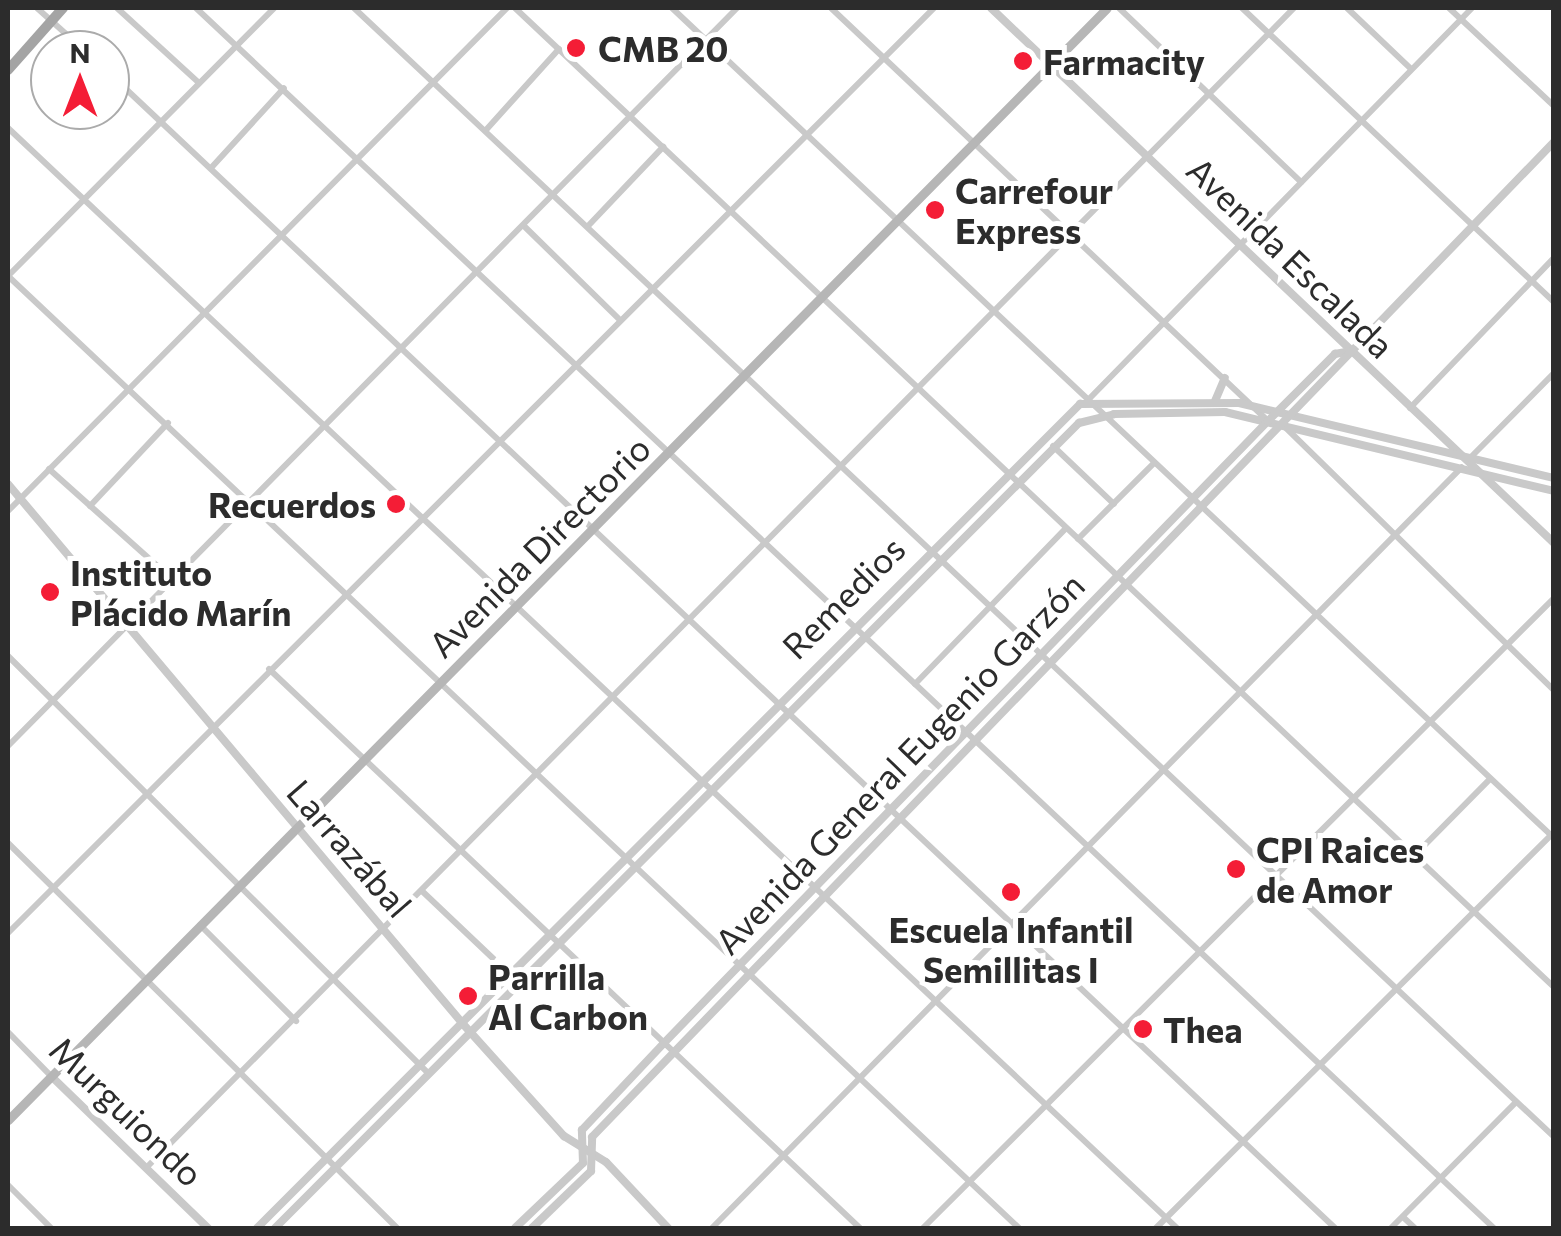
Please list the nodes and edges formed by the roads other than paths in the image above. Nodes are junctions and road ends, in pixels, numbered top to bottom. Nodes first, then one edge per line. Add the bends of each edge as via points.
1 (38, 8) edge
2 (63, 8) edge
3 (117, 8) edge
4 (196, 8) edge
5 (274, 8) edge
6 (354, 8) edge
7 (511, 8) edge
8 (672, 8) edge
9 (736, 8) edge
10 (831, 8) edge
11 (934, 8) edge
12 (991, 8) edge
13 (1107, 8) edge
14 (1119, 8) edge
15 (1242, 8) edge
16 (1294, 8) edge
17 (1346, 8) edge
18 (1449, 8) edge
19 (1472, 8) edge
20 (1461, 19) junction
21 (51, 20) junction
22 (62, 30) edge
23 (1270, 33) junction
24 (706, 39) junction
25 (235, 44) junction
26 (559, 49) junction
27 (883, 56) junction
28 (1052, 64) junction
29 (1411, 69) junction
30 (8, 70) edge
31 (434, 82) junction
32 (199, 83) junction
33 (284, 88) junction
34 (130, 93) edge
35 (1209, 94) junction
36 (1554, 106) edge
37 (631, 117) junction
38 (1361, 120) junction
39 (161, 122) junction
40 (8, 128) edge
41 (486, 130) junction
42 (807, 132) junction
43 (1554, 142) edge
44 (976, 143) junction
45 (663, 146) junction
46 (359, 157) junction
47 (1148, 157) junction
48 (211, 168) junction
49 (1301, 182) junction
50 (556, 194) junction
51 (85, 198) junction
52 (730, 208) junction
53 (899, 220) junction
54 (588, 225) junction
55 (524, 226) junction
56 (1472, 226) junction
57 (282, 233) junction
58 (1072, 234) junction
59 (1239, 245) junction
60 (1554, 258) edge
61 (480, 270) junction
62 (8, 276) edge
63 (1531, 281) junction
64 (652, 285) junction
65 (824, 297) junction
66 (1554, 302) edge
67 (205, 310) junction
68 (995, 311) junction
69 (618, 318) junction
70 (1164, 321) junction
71 (404, 346) junction
72 (1350, 351) junction
73 (576, 361) junction
74 (1554, 373) edge
75 (747, 375) junction
76 (1225, 378) junction
77 (129, 388) junction
78 (918, 388) junction
79 (1089, 400) junction
80 (1214, 401) junction
81 (1262, 408) junction
82 (1409, 409) junction
83 (1278, 412) junction
84 (1104, 414) junction
85 (1292, 415) junction
86 (1268, 421) junction
87 (168, 424) junction
88 (327, 424) junction
89 (1283, 424) junction
90 (498, 438) junction
91 (1052, 445) junction
92 (671, 452) junction
93 (1470, 458) junction
94 (1154, 463) junction
95 (843, 465) junction
96 (1460, 468) junction
97 (49, 469) junction
98 (1006, 471) junction
99 (1478, 473) junction
100 (1554, 478) edge
101 (1016, 480) junction
102 (1519, 483) junction
103 (8, 484) edge
104 (1554, 491) edge
105 (20, 498) junction
106 (1194, 499) junction
107 (251, 502) junction
108 (1510, 502) junction
109 (1114, 504) junction
110 (90, 506) junction
111 (1202, 507) junction
112 (8, 511) edge
113 (423, 514) junction
114 (595, 528) junction
115 (1066, 528) junction
116 (1393, 537) junction
117 (1078, 539) junction
118 (1554, 543) edge
119 (767, 544) junction
120 (930, 549) junction
121 (938, 557) junction
122 (1118, 578) junction
123 (173, 580) junction
124 (1126, 585) junction
125 (345, 591) junction
126 (1554, 598) edge
127 (518, 606) junction
128 (990, 606) junction
129 (1317, 615) junction
130 (690, 619) junction
131 (854, 626) junction
132 (127, 627) junction
133 (862, 634) junction
134 (1506, 646) junction
135 (8, 656) edge
136 (1043, 656) junction
137 (1051, 663) junction
138 (270, 669) junction
139 (442, 683) junction
140 (916, 684) junction
141 (1554, 690) edge
142 (1240, 692) junction
143 (613, 697) junction
144 (52, 700) junction
145 (776, 703) junction
146 (786, 712) junction
147 (1430, 722) junction
148 (211, 728) junction
149 (967, 733) junction
150 (976, 741) junction
151 (8, 746) edge
152 (366, 760) junction
153 (1164, 769) junction
154 (537, 773) junction
155 (1490, 779) junction
156 (700, 780) junction
157 (710, 790) junction
158 (146, 793) junction
159 (1353, 798) junction
160 (891, 810) junction
161 (900, 818) junction
162 (297, 829) junction
163 (1552, 835) edge
164 (8, 843) edge
165 (1088, 846) junction
166 (462, 851) junction
167 (1414, 856) junction
168 (626, 857) junction
169 (634, 864) junction
170 (1276, 875) junction
171 (241, 885) junction
172 (52, 887) junction
173 (422, 890) junction
174 (815, 890) junction
175 (823, 898) junction
176 (1474, 912) junction
177 (1012, 924) junction
178 (200, 925) junction
179 (384, 929) junction
180 (8, 933) edge
181 (548, 935) junction
182 (558, 943) junction
183 (1200, 952) junction
184 (739, 966) junction
185 (509, 974) junction
186 (748, 974) junction
187 (145, 980) junction
188 (336, 982) junction
189 (518, 982) junction
190 (1396, 988) junction
191 (1554, 988) edge
192 (935, 1001) junction
193 (296, 1021) junction
194 (463, 1024) junction
195 (1122, 1029) junction
196 (8, 1032) edge
197 (470, 1032) junction
198 (664, 1044) junction
199 (673, 1052) junction
200 (1320, 1065) junction
201 (424, 1070) junction
202 (240, 1073) junction
203 (51, 1076) junction
204 (860, 1078) junction
205 (1516, 1102) junction
206 (1046, 1105) junction
207 (8, 1120) edge
208 (1554, 1137) edge
209 (1244, 1142) junction
210 (587, 1149) junction
211 (783, 1156) junction
212 (327, 1160) junction
213 (147, 1168) junction
214 (336, 1168) junction
215 (1440, 1178) junction
216 (969, 1182) junction
217 (8, 1185) edge
218 (1403, 1217) junction
219 (1166, 1218) junction
220 (51, 1228) edge
221 (208, 1228) edge
222 (257, 1228) edge
223 (275, 1228) edge
224 (397, 1228) edge
225 (515, 1228) edge
226 (532, 1228) edge
227 (668, 1228) edge
228 (712, 1228) edge
229 (860, 1228) edge
230 (923, 1228) edge
231 (1019, 1228) edge
232 (1156, 1228) edge
233 (1177, 1228) edge
234 (1335, 1228) edge
235 (1391, 1228) edge
236 (1414, 1228) edge
237 (1494, 1228) edge

1 - 21 street
2 - 21 main road
3 - 32 street
4 - 25 street
5 - 25 street
6 - 31 street
7 - 26 street
7 - 31 street
8 - 24 street
9 - 24 street
10 - 27 street
11 - 27 street
12 - 28 street, Avenida Escalada
13 - 28 main road, Avenida Directorio
14 - 35 street
15 - 23 street
16 - 23 street
17 - 29 street
18 - 20 street
19 - 20 street, Remedios
20 - 29 street, Remedios
20 - 36 street
21 - 22 street
21 - 30 main road
23 - 35 street
23 - 38 street
24 - 37 street
24 - 42 street
25 - 32 street
25 - 33 street
26 - 37 street
26 - 41 street
27 - 42 street
27 - 44 street
28 - 44 main road, Avenida Directorio
28 - 47 street, Avenida Escalada
29 - 38 street, Remedios
31 - 41 street
31 - 46 street
32 - 39 street
33 - 46 street
33 - 48 street
34 - 39 street
35 - 47 street
35 - 49 street
37 - 45 street
37 - 50 street
38 - 49 street, Remedios
38 - 56 street
39 - 48 street
39 - 51 street
40 - 51 street
41 - 50 street
42 - 52 street
42 - 53 street
43 - 56 street, Avenida General Eugenio Garzón
44 - 53 main road, Avenida Directorio
44 - 58 street
45 - 52 street
45 - 54 street
46 - 57 street
46 - 61 street
47 - 58 street
47 - 59 street, Avenida Escalada
48 - 57 street
49 - 59 street, Remedios
50 - 54 street
50 - 55 street
51 - 62 street
51 - 67 street
52 - 64 street
52 - 65 street
53 - 65 main road, Avenida Directorio
53 - 68 street
54 - 64 street
55 - 61 street
55 - 69 street
56 - 63 street
56 - 72 street, Avenida General Eugenio Garzón
57 - 67 street
57 - 71 street
58 - 68 street
58 - 70 street
59 - 70 street, Remedios
59 - 72 street, Avenida Escalada
60 - 63 street
61 - 71 street
61 - 73 street
62 - 77 street
63 - 66 street
63 - 82 street
64 - 69 street
64 - 75 street
65 - 75 main road, Avenida Directorio
65 - 78 street
67 - 77 street
67 - 88 street
68 - 78 street
68 - 79 street
69 - 73 street
70 - 76 street
70 - 79 street, Remedios
71 - 88 street
71 - 90 street
72 - 82 street, Avenida Escalada
72 - 83 street, Avenida General Eugenio Garzón via 1335,354
72 - 85 street, Avenida General Eugenio Garzón
73 - 90 street
73 - 92 street
74 - 93 street
75 - 92 main road, Avenida Directorio
75 - 95 street
76 - 80 street
76 - 81 street
77 - 87 street
77 - 97 street
78 - 95 street
78 - 98 street
79 - 80 street
79 - 84 street
79 - 98 street, Remedios
80 - 81 street
81 - 83 street
81 - 86 street
82 - 93 street, Avenida Escalada
83 - 85 street
83 - 86 street, Avenida General Eugenio Garzón
84 - 86 street via 1225,412
84 - 91 street, Remedios via 1079,422
84 - 94 street
85 - 89 street, Avenida General Eugenio Garzón
85 - 93 street
86 - 89 street
86 - 106 street, Avenida General Eugenio Garzón
87 - 107 street
87 - 110 street
88 - 107 street
88 - 113 street
89 - 96 street
89 - 111 street, Avenida General Eugenio Garzón
89 - 116 street
90 - 113 street
90 - 114 street
91 - 101 street, Remedios
91 - 109 street
92 - 114 main road, Avenida Directorio
92 - 119 street
93 - 96 street
93 - 99 street, Avenida Escalada
93 - 100 street
94 - 106 street
94 - 109 street
95 - 119 street
95 - 120 street
96 - 99 street
96 - 116 street
97 - 105 street
97 - 110 street
98 - 101 street
98 - 120 street, Remedios
99 - 102 street
99 - 108 street, Avenida Escalada
101 - 115 street
101 - 121 street, Remedios
102 - 104 street
102 - 108 street via 1510,489
103 - 105 street, Larrazábal
105 - 112 street
105 - 132 street, Larrazábal
106 - 111 street
106 - 122 street, Avenida General Eugenio Garzón
107 - 123 street
107 - 125 street
108 - 118 street, Avenida Escalada
109 - 117 street
110 - 123 street
111 - 124 street, Avenida General Eugenio Garzón
111 - 129 street
113 - 125 street
113 - 127 street
114 - 127 main road, Avenida Directorio
114 - 130 street
115 - 117 street
115 - 128 street
116 - 129 street
116 - 134 street
117 - 122 street
119 - 130 street
119 - 131 street
120 - 121 street
120 - 131 street, Remedios
121 - 128 street
121 - 133 street, Remedios
122 - 124 street
122 - 136 street, Avenida General Eugenio Garzón
123 - 132 street
124 - 137 street, Avenida General Eugenio Garzón
124 - 142 street
125 - 138 street
125 - 139 street
126 - 134 street
127 - 139 main road, Avenida Directorio
127 - 143 street
128 - 136 street
128 - 140 street
129 - 142 street
129 - 147 street
130 - 143 street
130 - 145 street
131 - 133 street
131 - 145 street, Remedios
132 - 144 street
132 - 148 street, Larrazábal
133 - 140 street
133 - 146 street, Remedios
134 - 141 street
134 - 147 street
135 - 144 street
136 - 137 street
136 - 149 street, Avenida General Eugenio Garzón
137 - 150 street, Avenida General Eugenio Garzón
137 - 153 street
138 - 148 street
138 - 152 street
139 - 152 main road, Avenida Directorio
139 - 154 street
140 - 149 street
142 - 153 street
142 - 159 street
143 - 154 street
143 - 156 street
144 - 151 street
144 - 158 street
145 - 146 street
145 - 156 street, Remedios
146 - 157 street, Remedios
146 - 160 street
147 - 155 street
147 - 159 street
148 - 158 street
148 - 162 street, Larrazábal
149 - 150 street
149 - 160 street, Avenida General Eugenio Garzón
150 - 161 street, Avenida General Eugenio Garzón
150 - 165 street
152 - 162 main road, Avenida Directorio
152 - 166 street
153 - 165 street
153 - 170 street
154 - 166 street
154 - 168 street
155 - 163 street
155 - 167 street
156 - 157 street
156 - 168 street, Remedios
157 - 169 street, Remedios
157 - 174 street
158 - 171 street
158 - 172 street
159 - 167 street
159 - 170 street
160 - 161 street
160 - 174 street, Avenida General Eugenio Garzón
161 - 175 street, Avenida General Eugenio Garzón
161 - 177 street
162 - 171 main road, Avenida Directorio
162 - 179 street, Larrazábal
163 - 176 street
164 - 172 street
165 - 177 street
165 - 183 street
166 - 173 street
166 - 181 street
167 - 176 street
168 - 169 street
168 - 181 street, Remedios
169 - 182 street, Remedios
169 - 184 street
170 - 183 street
170 - 190 street
171 - 178 main road, Avenida Directorio
171 - 188 street
172 - 180 street
172 - 187 street
173 - 179 street
173 - 185 street
174 - 175 street
174 - 184 street, Avenida General Eugenio Garzón
175 - 186 street, Avenida General Eugenio Garzón
175 - 192 street
176 - 190 street
176 - 191 street
177 - 192 street
177 - 195 street
178 - 187 main road, Avenida Directorio
178 - 193 street
179 - 188 street
179 - 194 street, Larrazábal
181 - 182 street
181 - 185 street, Remedios
182 - 189 street, Remedios
182 - 198 street
183 - 195 street
183 - 200 street
184 - 186 street
184 - 198 street, Avenida General Eugenio Garzón
185 - 189 street
185 - 194 street, Remedios
186 - 199 street, Avenida General Eugenio Garzón
186 - 204 street
187 - 202 street
187 - 203 main road, Avenida Directorio
188 - 193 street
188 - 201 street
189 - 197 street, Remedios
190 - 200 street
190 - 205 street
192 - 204 street
192 - 206 street
193 - 202 street
194 - 197 street, Larrazábal
194 - 201 street, Remedios
195 - 206 street
195 - 209 street
196 - 203 street, Murguiondo
197 - 201 street, Remedios
197 - 210 street, Larrazábal via 564,1136
198 - 199 street
198 - 210 street, Avenida General Eugenio Garzón via 582,1130
199 - 210 street, Avenida General Eugenio Garzón via 590,1138
199 - 211 street
200 - 209 street
200 - 215 street
201 - 212 street, Remedios
201 - 214 street, Remedios
202 - 212 street
202 - 213 street
203 - 207 main road, Avenida Directorio
203 - 213 street, Murguiondo
204 - 211 street
204 - 216 street
205 - 208 street
205 - 215 street
206 - 216 street
206 - 219 street
209 - 219 street
209 - 234 street
210 - 225 street, Avenida General Eugenio Garzón via 583,1163
210 - 226 street, Avenida General Eugenio Garzón via 591,1171
210 - 227 street, Larrazábal
211 - 228 street
211 - 229 street
212 - 214 street
212 - 222 street, Remedios
213 - 221 street, Murguiondo
214 - 223 street, Remedios
214 - 224 street
215 - 218 street
215 - 237 street
216 - 230 street
216 - 231 street
217 - 220 street
218 - 235 street
218 - 236 street
219 - 232 street
219 - 233 street

